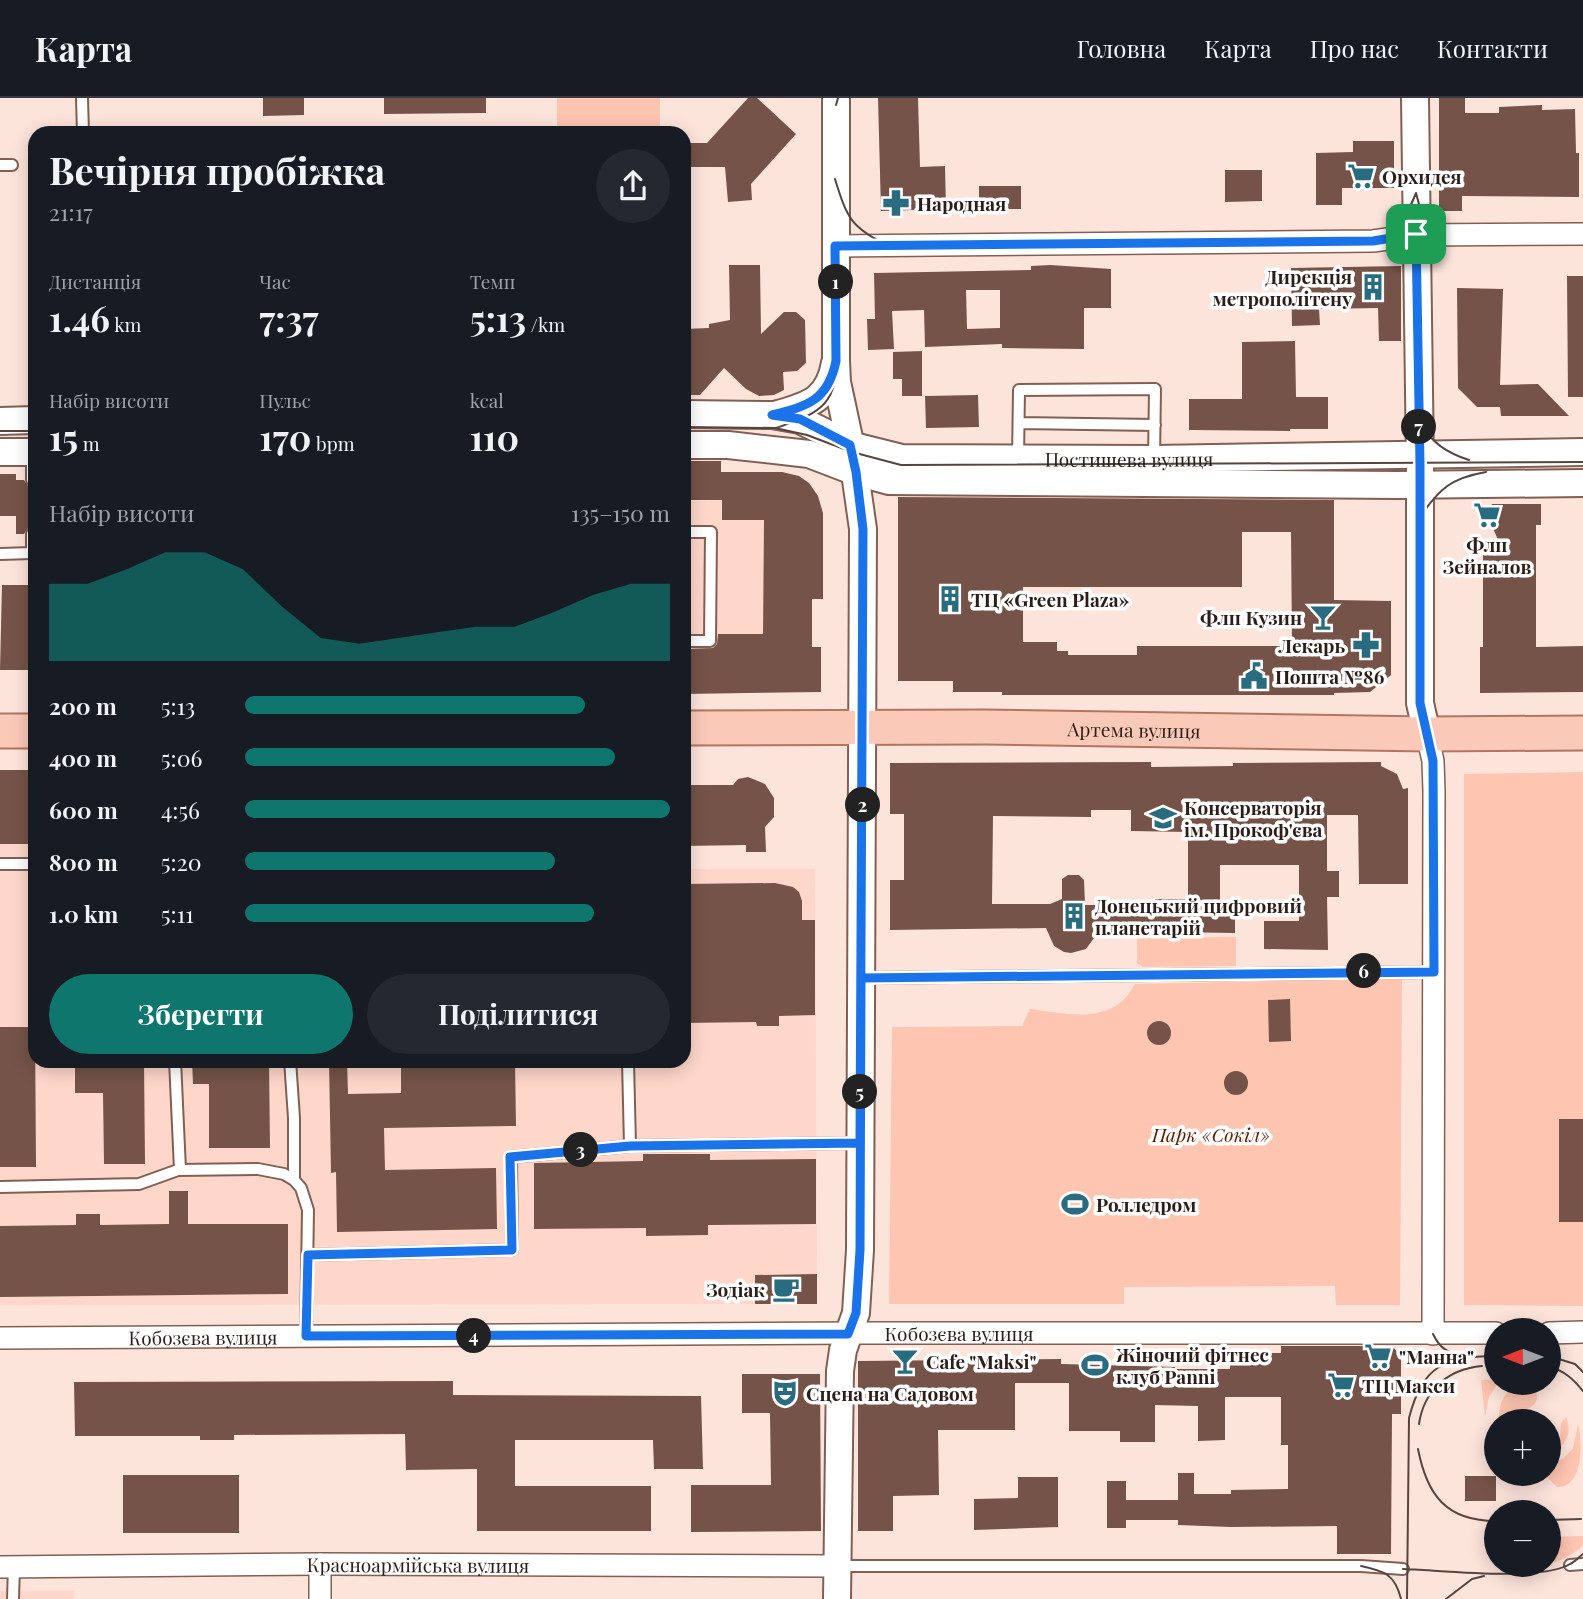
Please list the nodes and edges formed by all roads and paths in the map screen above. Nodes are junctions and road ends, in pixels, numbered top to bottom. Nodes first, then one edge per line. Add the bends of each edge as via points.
1 (82, 98) edge
2 (1415, 98) edge
3 (836, 101) edge
4 (83, 126) edge
5 (1416, 234) junction
6 (1583, 234) edge
7 (835, 246) junction
8 (836, 361) junction
9 (691, 414) edge
10 (772, 415) junction
11 (28, 420) edge
12 (0, 421) edge
13 (1019, 423) junction
14 (1154, 425) junction
15 (850, 445) junction
16 (691, 446) edge
17 (0, 452) edge
18 (28, 452) edge
19 (1583, 452) edge
20 (1018, 459) junction
21 (1154, 459) junction
22 (1420, 470) junction
23 (856, 472) junction
24 (1583, 483) edge
25 (691, 532) edge
26 (28, 553) edge
27 (0, 554) edge
28 (691, 641) edge
29 (863, 727) junction
30 (691, 728) edge
31 (0, 731) edge
32 (28, 731) edge
33 (1583, 733) edge
34 (1427, 734) junction
35 (0, 864) edge
36 (28, 864) edge
37 (1434, 972) junction
38 (861, 978) junction
39 (175, 1068) edge
40 (290, 1068) edge
41 (628, 1068) edge
42 (860, 1143) junction
43 (630, 1146) junction
44 (180, 1170) junction
45 (294, 1180) junction
46 (0, 1187) edge
47 (308, 1255) junction
48 (1583, 1332) edge
49 (1484, 1333) edge
50 (1561, 1333) edge
51 (848, 1334) junction
52 (1433, 1334) junction
53 (306, 1336) junction
54 (0, 1338) edge
55 (320, 1564) junction
56 (1583, 1564) edge
57 (1570, 1565) dead end
58 (7, 1566) edge
59 (838, 1566) junction
60 (1403, 1569) dead end
61 (13, 1599) edge
62 (320, 1599) edge
63 (838, 1599) edge

1 - 4 lane
2 - 5 street
3 - 7 street
5 - 6 street
5 - 7 street via 1373,241
5 - 22 street
7 - 8 street
8 - 10 street via 828,387 808,405
8 - 15 street
9 - 10 street, Постишева вулиця
10 - 15 street, Постишева вулиця via 800,419
11 - 12 street
13 - 14 lane
13 - 14 lane via 1019,390 1155,389
13 - 20 lane
14 - 21 lane
15 - 20 street, Постишева вулиця via 902,458
15 - 23 street
16 - 23 street, Постишева вулиця via 809,454
17 - 18 street
19 - 22 street, Постишева вулиця
20 - 21 street, Постишева вулиця
21 - 22 street, Постишева вулиця
22 - 23 street, Постишева вулиця via 889,481
22 - 24 street, Постишева вулиця
22 - 34 street via 1420,703
23 - 29 street via 863,529
25 - 28 lane via 711,532 710,641
26 - 27 lane
29 - 30 main road, Артема вулиця
29 - 34 main road, Артема вулиця
29 - 38 street
31 - 32 main road
33 - 34 main road, Артема вулиця
34 - 37 street via 1434,790
35 - 36 lane
37 - 38 lane
37 - 52 street
38 - 42 street
39 - 44 lane
40 - 45 lane
41 - 43 lane
42 - 43 lane
42 - 51 street via 858,1293
43 - 47 lane via 510,1157 512,1250
44 - 45 lane via 258,1169
44 - 46 lane via 139,1184
45 - 47 lane via 308,1210
47 - 53 lane
48 - 50 street
49 - 52 street, Кобозєва вулиця
51 - 52 street, Кобозєва вулиця
51 - 53 street, Кобозєва вулиця
51 - 59 street via 840,1371
53 - 54 street, Кобозєва вулиця
55 - 58 street, Красноармійська вулиця
55 - 59 street, Красноармійська вулиця
55 - 62 street
56 - 57 lane
58 - 61 lane
59 - 60 lane
59 - 63 street

